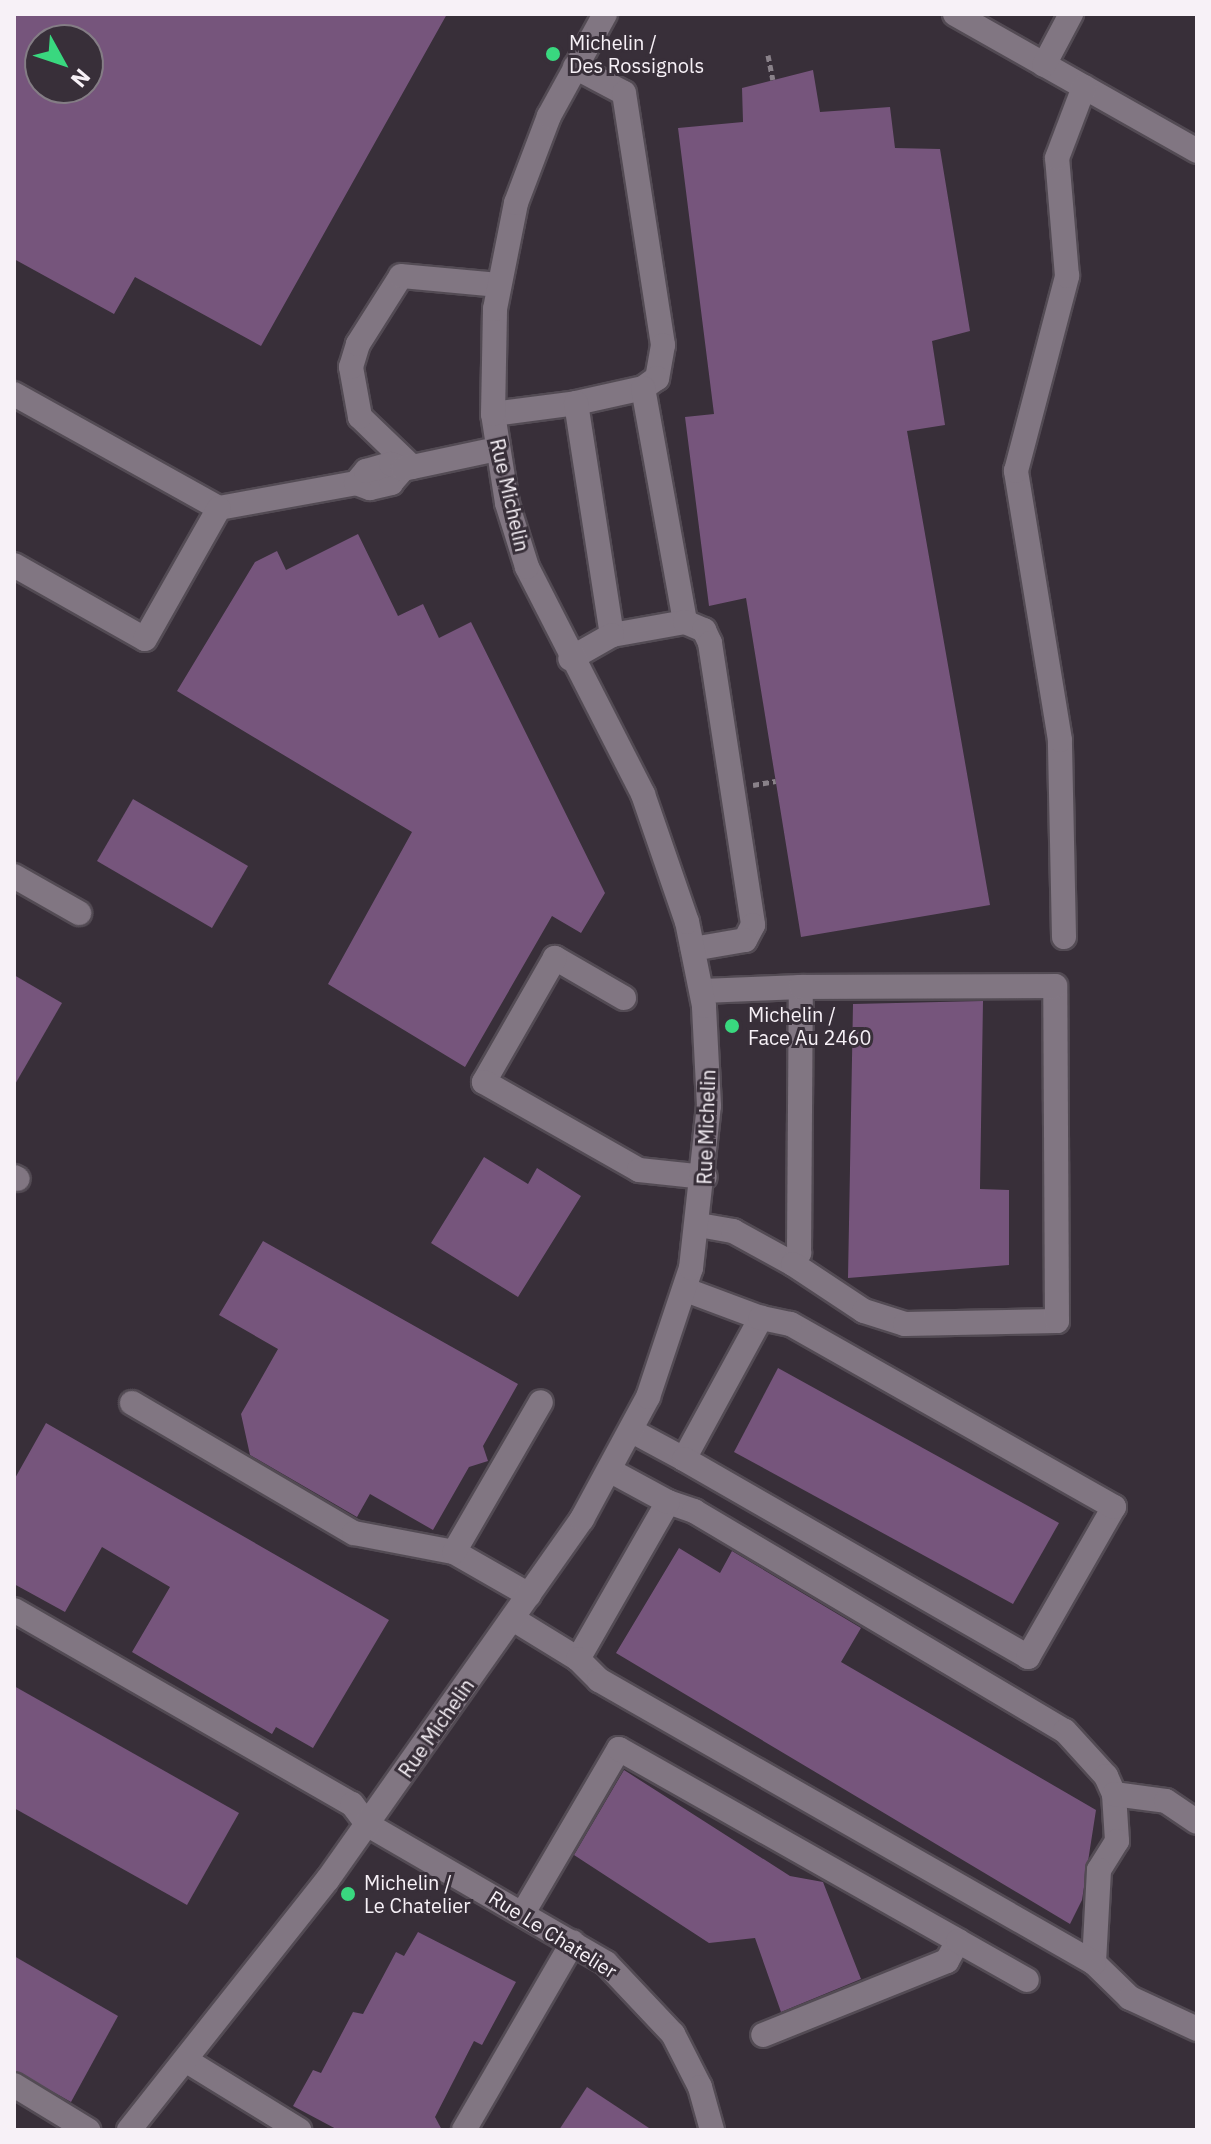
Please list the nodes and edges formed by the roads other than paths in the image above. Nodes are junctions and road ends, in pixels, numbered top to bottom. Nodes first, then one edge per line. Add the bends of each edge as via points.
1 (605, 14) edge
2 (955, 14) edge
3 (1071, 14) edge
4 (1044, 65) junction
5 (575, 67) junction
6 (1084, 87) junction
7 (1197, 151) edge
8 (498, 285) junction
9 (643, 388) junction
10 (14, 394) edge
11 (576, 403) junction
12 (493, 414) junction
13 (497, 449) junction
14 (408, 468) junction
15 (219, 508) junction
16 (14, 565) edge
17 (685, 622) junction
18 (612, 635) junction
19 (570, 659) junction
20 (14, 876) edge
21 (79, 913) dead end
22 (1064, 937) dead end
23 (693, 949) junction
24 (801, 987) junction
25 (702, 991) junction
26 (624, 998) dead end
27 (705, 1177) junction
28 (699, 1225) junction
29 (793, 1264) junction
30 (686, 1290) junction
31 (761, 1318) junction
32 (541, 1402) dead end
33 (132, 1403) dead end
34 (632, 1431) junction
35 (684, 1459) junction
36 (611, 1471) junction
37 (668, 1502) junction
38 (454, 1552) junction
39 (529, 1595) junction
40 (14, 1610) edge
41 (513, 1619) junction
42 (578, 1659) junction
43 (1114, 1794) junction
44 (1197, 1822) edge
45 (368, 1825) junction
46 (523, 1913) junction
47 (958, 1941) junction
48 (573, 1942) junction
49 (1094, 1963) junction
50 (1027, 1980) dead end
51 (1197, 2029) edge
52 (763, 2035) dead end
53 (187, 2061) junction
54 (14, 2085) edge
55 (88, 2130) edge
56 (129, 2130) edge
57 (299, 2130) edge
58 (464, 2130) edge
59 (712, 2130) edge

1 - 5 street, Rue Michelin
2 - 4 street
3 - 4 street
4 - 6 street
5 - 8 street, Rue Michelin via 522,181
5 - 9 street via 624,93 663,345 657,378
6 - 7 street
6 - 22 street via 1057,158 1067,276 1016,471 1060,740
8 - 12 street, Rue Michelin
8 - 14 street via 401,276 358,344 351,367 360,417
9 - 11 street
9 - 17 street
10 - 15 street
11 - 12 street
11 - 18 street
12 - 13 street, Rue Michelin
13 - 14 street
13 - 19 street, Rue Michelin via 527,567
14 - 15 street via 391,464 366,471 356,483
15 - 16 street via 145,639
17 - 18 street
17 - 23 street via 704,630 710,643 753,925 745,940
18 - 19 street
19 - 23 street, Rue Michelin via 653,816
20 - 21 street
23 - 25 street, Rue Michelin
24 - 25 street
24 - 29 street via 800,1245
24 - 29 street via 1055,986 1057,1321 905,1324 864,1311
25 - 27 street, Rue Michelin via 709,1085
26 - 27 street via 555,958 484,1082 639,1170
27 - 28 street, Rue Michelin
28 - 29 street via 733,1231
28 - 30 street, Rue Michelin
30 - 31 street
30 - 34 street, Rue Michelin
31 - 35 street
31 - 35 street via 790,1324 1114,1507 1028,1657
32 - 38 street
33 - 38 street via 354,1533
34 - 35 street
34 - 36 street, Rue Michelin
36 - 37 street
36 - 39 street, Rue Michelin
37 - 42 street
37 - 43 street via 694,1511 1065,1731 1106,1776
38 - 39 street
39 - 41 street, Rue Michelin
40 - 45 street, Rue Le Chatelier via 352,1804
41 - 42 street
41 - 45 street, Rue Michelin
42 - 49 street via 599,1680
43 - 44 street via 1166,1801
43 - 49 street via 1117,1841 1099,1870
45 - 46 street, Rue Le Chatelier
45 - 53 street, Rue Michelin
46 - 47 street via 619,1749
46 - 48 street, Rue Le Chatelier
47 - 50 street
47 - 52 street via 947,1961
48 - 58 street
48 - 59 street, Rue Le Chatelier via 621,1976 662,2018 692,2068
49 - 51 street via 1136,2001
53 - 56 street, Rue Michelin
53 - 57 street
54 - 55 street

